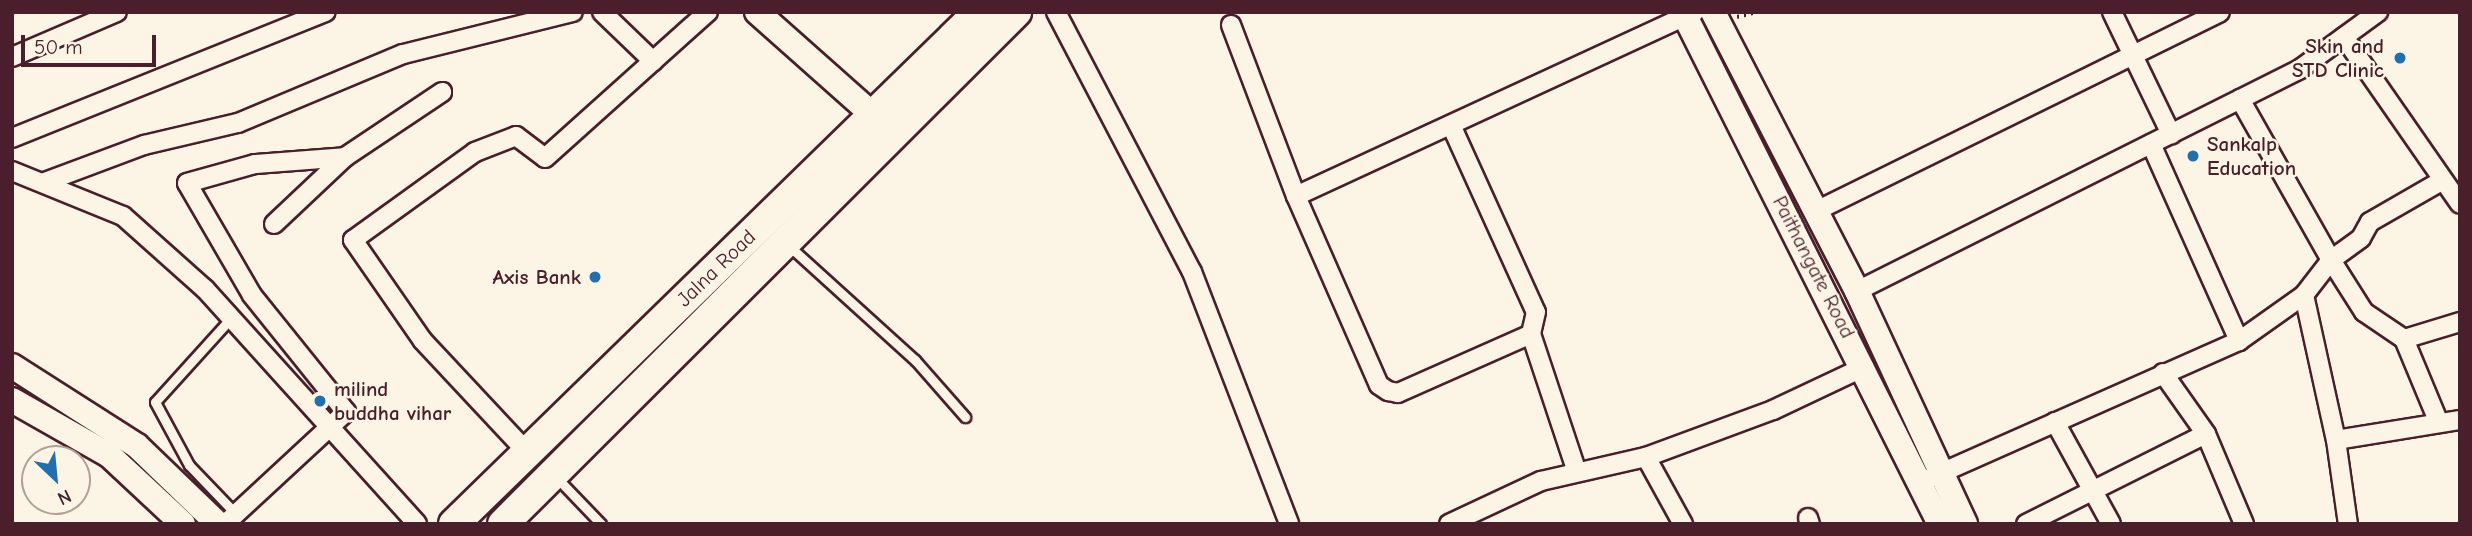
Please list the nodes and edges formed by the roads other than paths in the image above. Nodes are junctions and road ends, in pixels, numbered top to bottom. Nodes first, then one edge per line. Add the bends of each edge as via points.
1 (117, 12) edge
2 (326, 12) edge
3 (573, 12) edge
4 (602, 12) edge
5 (708, 12) edge
6 (757, 12) edge
7 (979, 12) edge
8 (1016, 12) edge
9 (1056, 12) edge
10 (1713, 12) edge
11 (2112, 12) edge
12 (2220, 12) edge
13 (2378, 12) edge
14 (1688, 14) edge
15 (1230, 25) dead end
16 (2344, 37) junction
17 (12, 58) edge
18 (2132, 58) junction
19 (653, 61) junction
20 (442, 92) dead end
21 (2240, 99) junction
22 (874, 116) junction
23 (1451, 125) junction
24 (2171, 134) junction
25 (12, 138) edge
26 (2151, 144) junction
27 (345, 157) junction
28 (12, 171) edge
29 (2443, 180) junction
30 (45, 182) junction
31 (1296, 196) junction
32 (2460, 204) edge
33 (1816, 211) junction
34 (274, 224) dead end
35 (784, 242) junction
36 (2331, 260) junction
37 (1857, 291) junction
38 (2304, 295) junction
39 (231, 318) junction
40 (2460, 322) edge
41 (1531, 334) junction
42 (2404, 339) junction
43 (2239, 341) junction
44 (12, 366) edge
45 (1864, 367) junction
46 (2163, 373) junction
47 (12, 400) edge
48 (965, 417) dead end
49 (2460, 420) edge
50 (2055, 422) junction
51 (2439, 423) junction
52 (329, 429) junction
53 (2206, 435) junction
54 (2336, 440) junction
55 (526, 451) junction
56 (1646, 457) junction
57 (1576, 469) junction
58 (553, 473) junction
59 (1929, 479) junction
60 (2096, 489) junction
61 (226, 521) edge
62 (183, 524) edge
63 (417, 524) edge
64 (454, 524) edge
65 (503, 524) edge
66 (601, 524) edge
67 (1290, 524) edge
68 (1449, 524) edge
69 (1683, 524) edge
70 (1940, 524) edge
71 (1965, 524) edge
72 (2026, 524) edge
73 (2110, 524) edge
74 (2244, 524) edge
75 (2348, 524) edge

1 - 17 street
2 - 25 street
3 - 30 street via 403,54 238,123 144,145
4 - 19 street
5 - 19 street
6 - 22 street
7 - 22 highway, Jalna Road
8 - 35 highway, Jalna Road
9 - 67 street via 1192,272
10 - 33 street, Paithangate Road
11 - 18 street
12 - 18 street
13 - 16 street
14 - 23 street
14 - 45 street, Paithangate Road
15 - 31 street
16 - 21 street via 2300,69
16 - 29 street
18 - 24 street
18 - 33 street
19 - 55 street via 545,158 516,136 475,152 353,240 423,341
20 - 27 street
21 - 24 street
21 - 36 street
22 - 55 highway, Jalna Road
23 - 31 street
23 - 41 street via 1536,312
24 - 26 street
26 - 37 street
26 - 43 street
27 - 34 street
27 - 52 street via 255,164 187,183 252,295 346,412
28 - 30 street
29 - 32 street
29 - 36 street via 2370,222 2361,238
30 - 39 street via 123,216
31 - 41 street via 1379,385 1388,391 1398,393
33 - 37 street, Paithangate Road
35 - 48 lane via 915,360
35 - 58 highway, Jalna Road
36 - 38 street
36 - 42 street via 2364,312
37 - 59 street, Paithangate Road
38 - 43 street
38 - 54 street
39 - 52 street
39 - 61 lane via 155,402
40 - 42 street
41 - 57 street
42 - 51 street
43 - 46 street
44 - 61 street via 137,446
45 - 56 street via 1773,410
45 - 59 street, Paithangate Road
46 - 50 street
46 - 53 street
47 - 62 street via 109,455
49 - 51 street
50 - 59 street
50 - 60 street
51 - 54 street
52 - 61 street
52 - 63 street
53 - 60 street
53 - 74 street
54 - 75 street
55 - 64 highway, Jalna Road
56 - 57 street
56 - 69 street
57 - 68 street
58 - 65 highway, Jalna Road
58 - 66 lane
59 - 70 street, Paithangate Road
59 - 71 street, Paithangate Road
60 - 72 street
60 - 73 street

